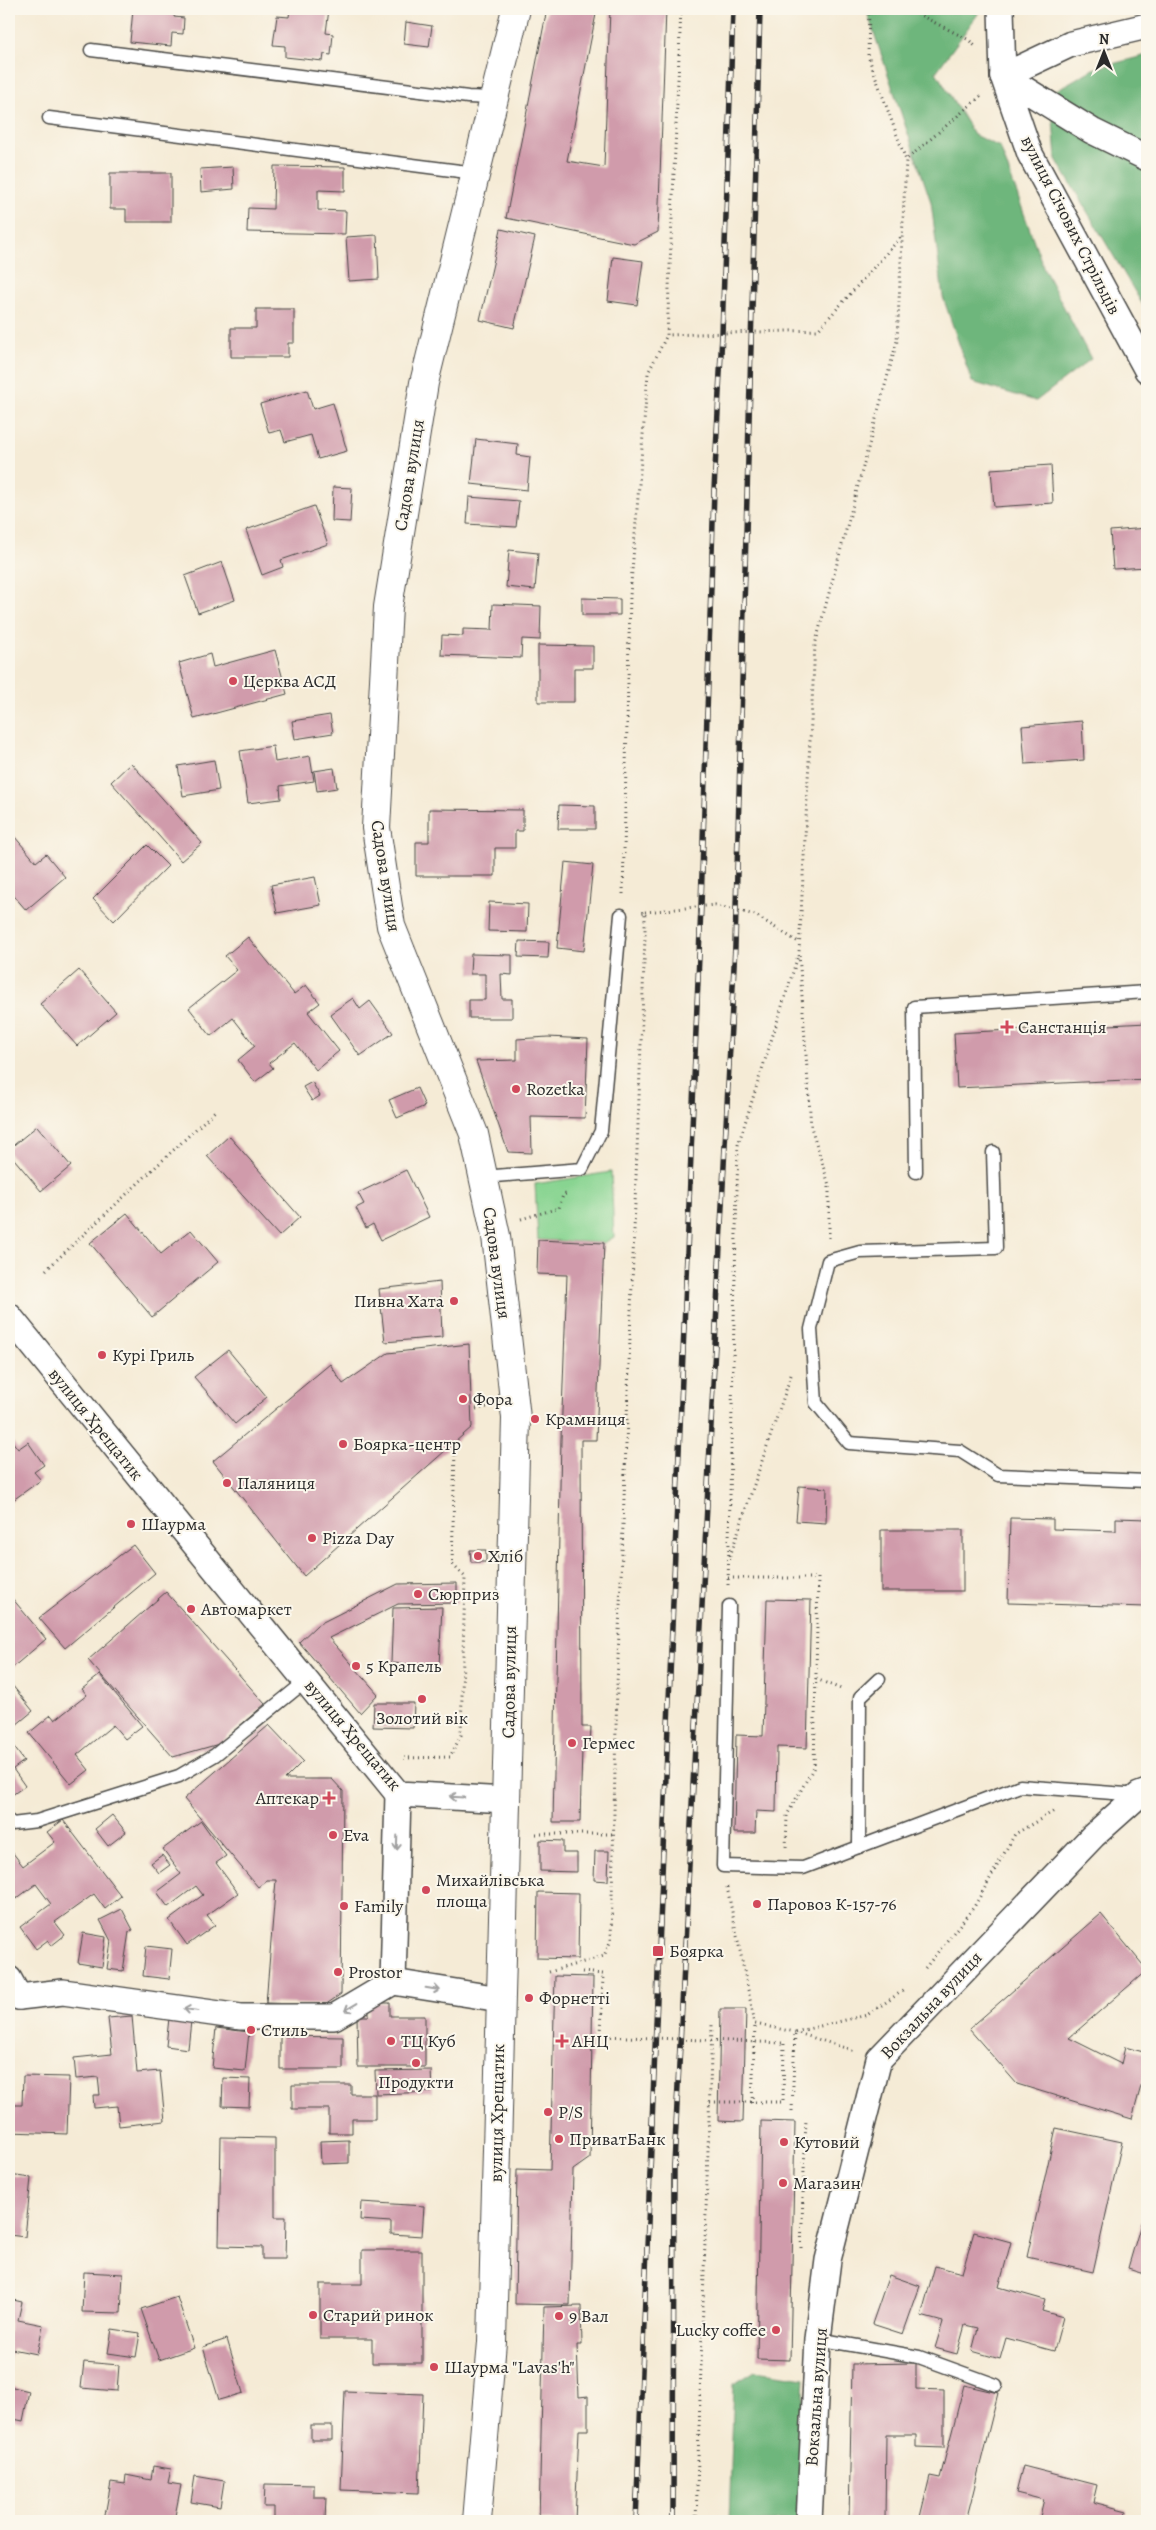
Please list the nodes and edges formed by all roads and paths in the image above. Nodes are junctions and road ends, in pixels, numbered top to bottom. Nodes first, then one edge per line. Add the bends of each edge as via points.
1 (516, 9) edge
2 (681, 9) edge
3 (869, 9) edge
4 (908, 9) edge
5 (1001, 9) edge
6 (1147, 26) edge
7 (91, 50) dead end
8 (1003, 76) junction
9 (492, 98) junction
10 (49, 118) dead end
11 (1147, 158) edge
12 (906, 160) junction
13 (475, 173) junction
14 (902, 236) junction
15 (667, 335) junction
16 (1147, 370) edge
17 (646, 912) dead end
18 (621, 915) joint
19 (646, 937) dead end
20 (800, 943) junction
21 (799, 953) junction
22 (1147, 992) edge
23 (214, 1111) dead end
24 (993, 1152) dead end
25 (582, 1169) junction
26 (916, 1172) dead end
27 (483, 1177) junction
28 (516, 1220) dead end
29 (828, 1261) junction
30 (46, 1270) dead end
31 (9, 1316) edge
32 (791, 1374) dead end
33 (455, 1450) dead end
34 (1147, 1481) edge
35 (728, 1560) junction
36 (728, 1578) junction
37 (728, 1606) joint
38 (816, 1679) junction
39 (878, 1679) dead end
40 (307, 1680) junction
41 (860, 1697) junction
42 (368, 1756) junction
43 (1089, 1792) junction
44 (398, 1794) junction
45 (1143, 1794) edge
46 (506, 1800) junction
47 (9, 1821) edge
48 (536, 1834) dead end
49 (613, 1834) junction
50 (859, 1847) junction
51 (723, 1866) junction
52 (786, 1868) junction
53 (923, 1971) dead end
54 (549, 1972) dead end
55 (582, 1972) dead end
56 (393, 1982) junction
57 (911, 1985) dead end
58 (12, 1995) edge
59 (500, 1999) junction
60 (755, 2024) junction
61 (712, 2025) dead end
62 (796, 2032) junction
63 (878, 2059) junction
64 (710, 2102) junction
65 (752, 2103) junction
66 (792, 2111) dead end
67 (818, 2339) junction
68 (996, 2385) dead end
69 (477, 2521) edge
70 (696, 2521) edge
71 (808, 2521) edge

1 - 9 street, Садова вулиця
2 - 15 path
3 - 12 path via 868,56
4 - 8 path via 969,40
5 - 8 street, вулиця Січових Стрільців
6 - 8 street via 1072,44
7 - 9 lane
8 - 11 street via 1092,131
8 - 12 path
8 - 16 street, вулиця Січових Стрільців via 1030,154
9 - 13 street, Садова вулиця
10 - 13 lane
12 - 14 path
13 - 27 street, Садова вулиця via 424,383 388,607 376,828 391,926 474,1134
14 - 15 path via 818,330
14 - 20 path via 897,341 815,644
15 - 18 path via 648,373 631,577
17 - 20 path via 714,905 755,915
18 - 25 lane via 601,1130
19 - 49 path
20 - 21 path
21 - 29 path via 811,1127 829,1186
21 - 35 path via 738,1145
22 - 26 lane via 914,1007
23 - 30 path
24 - 29 lane via 996,1248 860,1252
25 - 27 lane
25 - 28 path via 578,1187 563,1195 559,1208
27 - 46 street, Садова вулиця via 496,1236 516,1418
29 - 34 lane via 811,1329 816,1403 849,1443 960,1451 998,1475
31 - 40 street, вулиця Хрещатик via 268,1637
32 - 35 path
33 - 42 path via 452,1564 465,1577 461,1735 450,1758
35 - 36 path
36 - 37 path
36 - 38 path via 818,1578
37 - 51 lane
38 - 41 path
38 - 52 path via 814,1767 787,1815
39 - 41 lane
40 - 42 street, вулиця Хрещатик
40 - 47 lane via 214,1756 179,1776 38,1821 12,1824
41 - 50 lane
42 - 44 street, вулиця Хрещатик
43 - 45 lane
43 - 50 lane via 1020,1786
43 - 53 path via 1014,1834 974,1907
46 -> 44 street, вулиця Хрещатик
44 -> 56 street
45 - 63 street, Вокзальна вулиця via 1093,1836
46 - 59 street, вулиця Хрещатик
48 - 49 path
49 - 54 path via 611,1940 604,1956
50 - 52 lane via 803,1868
51 - 52 lane
51 - 60 path
55 - 65 path, bridge via 602,1974 601,2036 784,2043 783,2102
56 -> 58 street via 334,2017 241,2018 63,1992
56 -> 59 street
57 - 62 path via 867,2015
59 - 69 street, вулиця Хрещатик via 492,2342
60 - 62 path
60 - 65 path
61 - 64 path
62 - 63 path
62 - 66 path
63 - 67 street, Вокзальна вулиця via 828,2260
64 - 65 path
64 - 70 path
67 - 68 lane via 919,2357
67 - 71 street, Вокзальна вулиця

